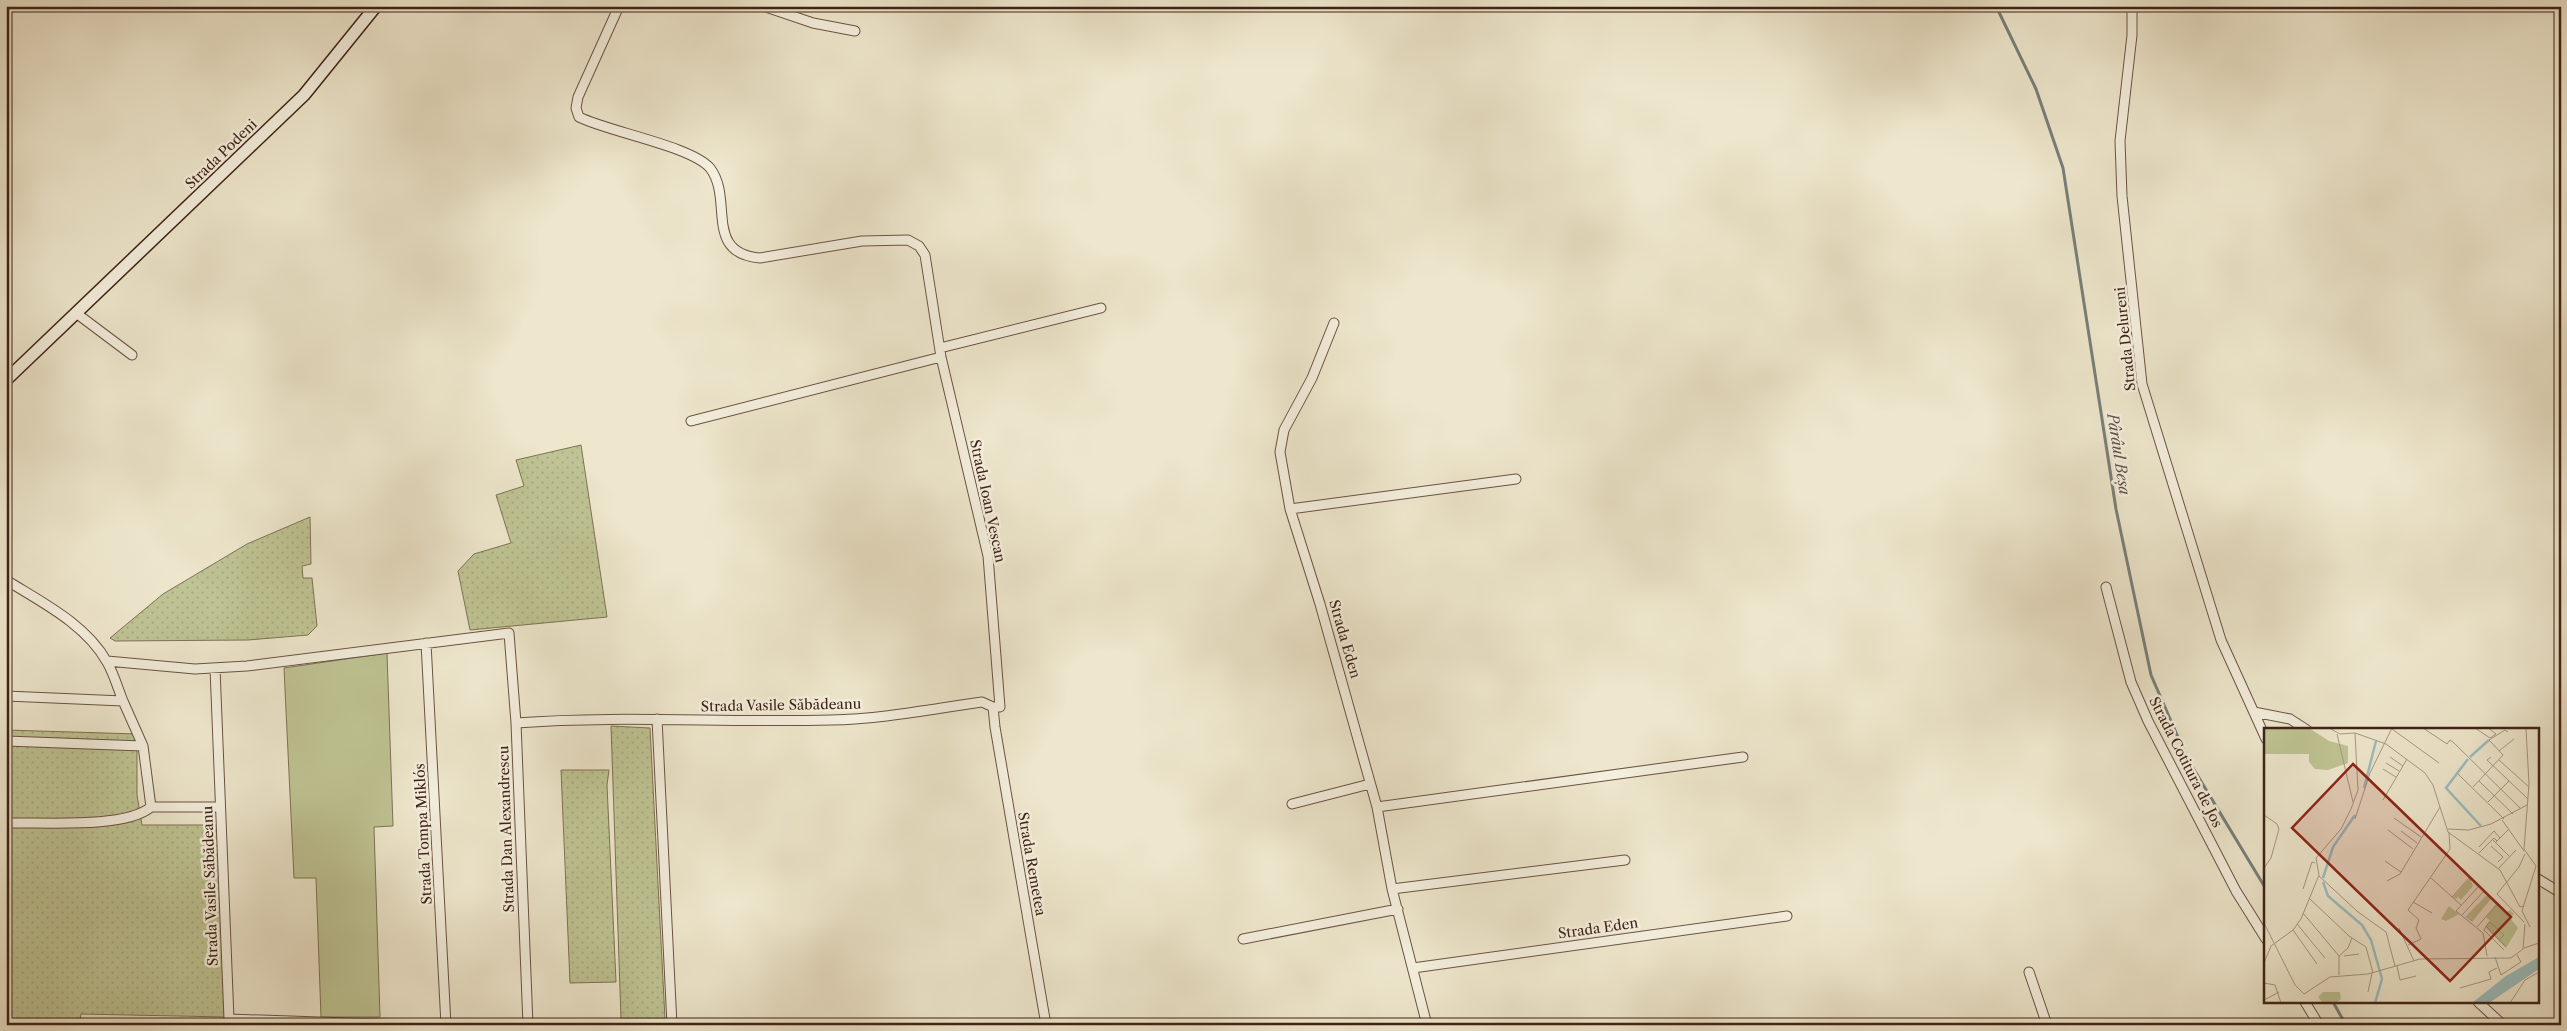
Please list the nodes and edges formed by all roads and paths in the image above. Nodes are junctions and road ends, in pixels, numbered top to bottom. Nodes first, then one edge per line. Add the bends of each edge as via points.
1 (376, 6) edge
2 (619, 6) edge
3 (763, 6) edge
4 (2132, 6) edge
5 (855, 31) dead end
6 (1101, 308) dead end
7 (76, 313) junction
8 (1334, 323) dead end
9 (940, 353) junction
10 (132, 356) dead end
11 (6, 380) edge
12 (691, 421) dead end
13 (1516, 479) dead end
14 (1290, 509) junction
15 (6, 580) edge
16 (2106, 587) dead end
17 (426, 643) junction
18 (107, 661) junction
19 (215, 668) junction
20 (6, 696) edge
21 (123, 701) junction
22 (994, 706) junction
23 (2254, 712) junction
24 (657, 719) junction
25 (516, 723) junction
26 (2304, 728) edge
27 (2264, 734) edge
28 (6, 741) edge
29 (143, 746) junction
30 (1743, 757) dead end
31 (1370, 784) junction
32 (1292, 804) dead end
33 (220, 806) junction
34 (151, 807) junction
35 (1377, 807) junction
36 (6, 822) edge
37 (1625, 860) dead end
38 (2540, 880) edge
39 (1392, 889) junction
40 (2561, 893) edge
41 (1398, 909) junction
42 (1787, 916) dead end
43 (2264, 936) edge
44 (1243, 939) dead end
45 (1413, 968) junction
46 (2029, 972) dead end
47 (2306, 1004) edge
48 (2480, 1004) edge
49 (314, 1023) edge
50 (408, 1025) edge
51 (446, 1025) edge
52 (528, 1025) edge
53 (672, 1025) edge
54 (1046, 1025) edge
55 (1427, 1025) edge
56 (2047, 1025) edge
57 (2319, 1025) edge
58 (2503, 1025) edge

1 - 7 main road, Strada Podeni via 304,95
2 - 9 street, Strada Ioan Vescan via 578,97 576,108 579,117 668,147 696,158 709,168 717,180 728,241 736,251 746,256 760,258 862,240 908,240 919,246 925,255
3 - 5 street via 813,23
4 - 23 street, Strada Delureni via 2132,35 2120,142 2122,196 2142,384 2221,640
6 - 9 street
7 - 10 street
7 - 11 main road, Strada Podeni
8 - 14 street, Strada Eden via 1312,378 1284,430 1280,452
9 - 12 street
9 - 22 street, Strada Ioan Vescan via 988,556 1000,707
13 - 14 street
14 - 31 street, Strada Eden
15 - 18 street via 87,636
16 - 43 street, Strada Cotitura de Jos via 2131,682 2148,721 2236,891
17 - 19 street
17 - 25 street, Strada Dan Alexandrescu via 509,633
17 - 51 street, Strada Tompa Miklós
18 - 19 street
18 - 21 street
19 - 33 street, Strada Vasile Săbădeanu
20 - 21 street
21 - 29 street
22 - 24 street, Strada Vasile Săbădeanu via 982,702 834,720
22 - 54 street, Strada Remetea via 996,736
23 - 26 street via 2290,719
23 - 27 street, Strada Delureni
24 - 25 street, Strada Vasile Săbădeanu via 585,718
24 - 53 street
25 - 52 street, Strada Dan Alexandrescu
28 - 29 street
29 - 34 street
30 - 35 street
31 - 32 street
31 - 35 street, Strada Eden
33 - 34 street
33 - 49 street, Strada Vasile Săbădeanu via 229,1019
34 - 36 street via 144,813 122,820
35 - 39 street, Strada Eden
37 - 39 street
38 - 40 street
39 - 41 street, Strada Eden
41 - 44 street
41 - 45 street, Strada Eden
42 - 45 street, Strada Eden
45 - 55 street, Strada Eden
46 - 56 street
47 - 57 street
48 - 58 street
49 - 50 street, Strada Vasile Săbădeanu

